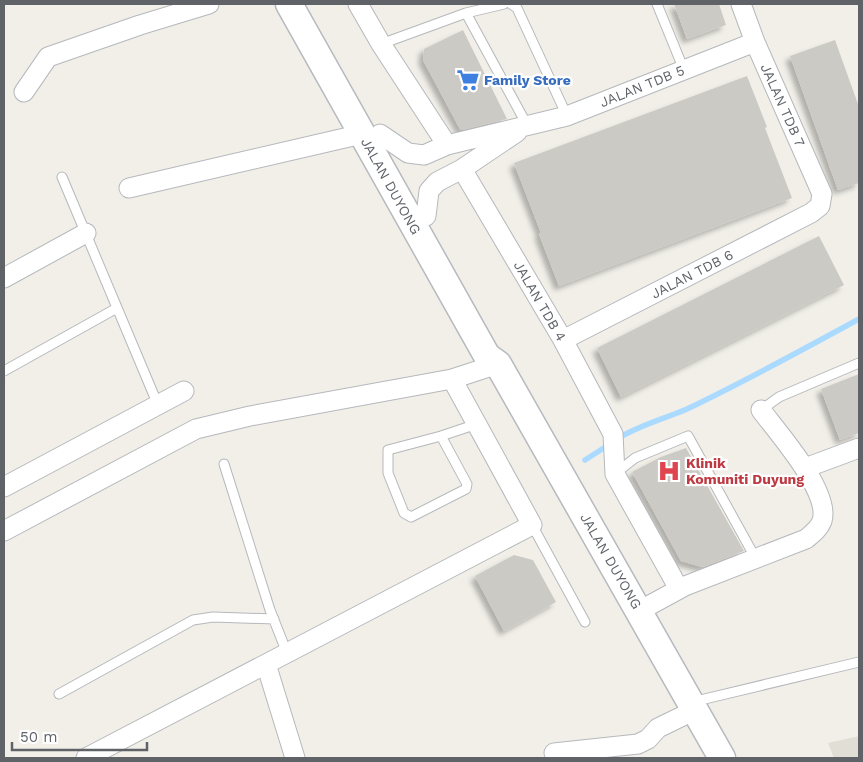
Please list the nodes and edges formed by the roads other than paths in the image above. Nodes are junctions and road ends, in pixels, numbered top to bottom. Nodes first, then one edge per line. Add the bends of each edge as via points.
1 (208, 4) edge
2 (289, 4) edge
3 (307, 4) edge
4 (358, 4) edge
5 (504, 4) edge
6 (511, 4) edge
7 (657, 4) edge
8 (741, 4) edge
9 (466, 13) junction
10 (755, 42) junction
11 (381, 44) junction
12 (684, 70) junction
13 (24, 92) dead end
14 (567, 116) junction
15 (527, 125) junction
16 (371, 134) junction
17 (447, 145) junction
18 (462, 169) junction
19 (62, 176) dead end
20 (129, 188) dead end
21 (820, 206) joint
22 (426, 216) junction
23 (86, 233) junction
24 (4, 278) edge
25 (118, 308) junction
26 (563, 340) junction
27 (859, 363) edge
28 (498, 364) junction
29 (4, 371) edge
30 (452, 379) junction
31 (184, 391) dead end
32 (158, 405) junction
33 (761, 410) joint
34 (477, 424) junction
35 (441, 436) junction
36 (859, 448) edge
37 (224, 464) dead end
38 (805, 468) junction
39 (615, 474) junction
40 (4, 487) edge
41 (532, 525) junction
42 (4, 531) edge
43 (756, 559) junction
44 (680, 589) junction
45 (639, 611) junction
46 (274, 619) junction
47 (585, 622) dead end
48 (287, 653) junction
49 (859, 662) edge
50 (266, 664) junction
51 (59, 694) dead end
52 (693, 706) junction
53 (554, 753) dead end
54 (86, 758) edge
55 (295, 758) edge
56 (722, 758) edge

1 - 13 street via 48,58
2 - 16 main road, JALAN DUYONG
3 - 16 main road, JALAN DUYONG
4 - 11 street
5 - 9 lane
6 - 14 lane via 517,8
7 - 12 lane
8 - 10 street, JALAN TDB 7
9 - 11 lane
9 - 15 lane
10 - 12 street, JALAN TDB 5
10 - 21 street, JALAN TDB 7 via 822,194
11 - 17 street
12 - 14 street, JALAN TDB 5
14 - 15 street, JALAN TDB 5
15 - 17 street, JALAN TDB 5
15 - 18 street
16 - 17 street, JALAN TDB 5 via 408,153 424,155
16 - 20 street
16 - 22 main road, JALAN DUYONG
16 - 28 main road, JALAN DUYONG via 487,356
18 - 22 street via 436,182 429,191
18 - 26 street, JALAN TDB 4
19 - 23 lane
21 - 26 street, JALAN TDB 6
22 - 28 main road, JALAN DUYONG via 501,350
23 - 24 street
23 - 25 lane
25 - 29 lane
25 - 32 lane
26 - 39 street, JALAN TDB 4 via 613,442
27 - 33 lane via 779,397
28 - 30 street
28 - 45 main road, JALAN DUYONG
30 - 34 street
30 - 42 street via 196,429
31 - 32 street
32 - 40 street
33 - 38 street
34 - 35 lane
34 - 41 street
35 - 35 lane via 467,484 466,489 411,517 404,513 388,473 388,450
36 - 38 street
37 - 46 lane
38 - 43 street via 819,495 822,522 806,539
39 - 43 lane via 635,458 688,436
39 - 44 street
41 - 47 lane
41 - 48 street
43 - 44 street
44 - 45 street
45 - 52 main road, JALAN DUYONG
46 - 48 lane
46 - 51 lane via 213,617 193,620
48 - 50 street
49 - 52 lane
50 - 54 street
50 - 55 street
52 - 53 street via 638,744
52 - 56 main road, JALAN DUYONG

